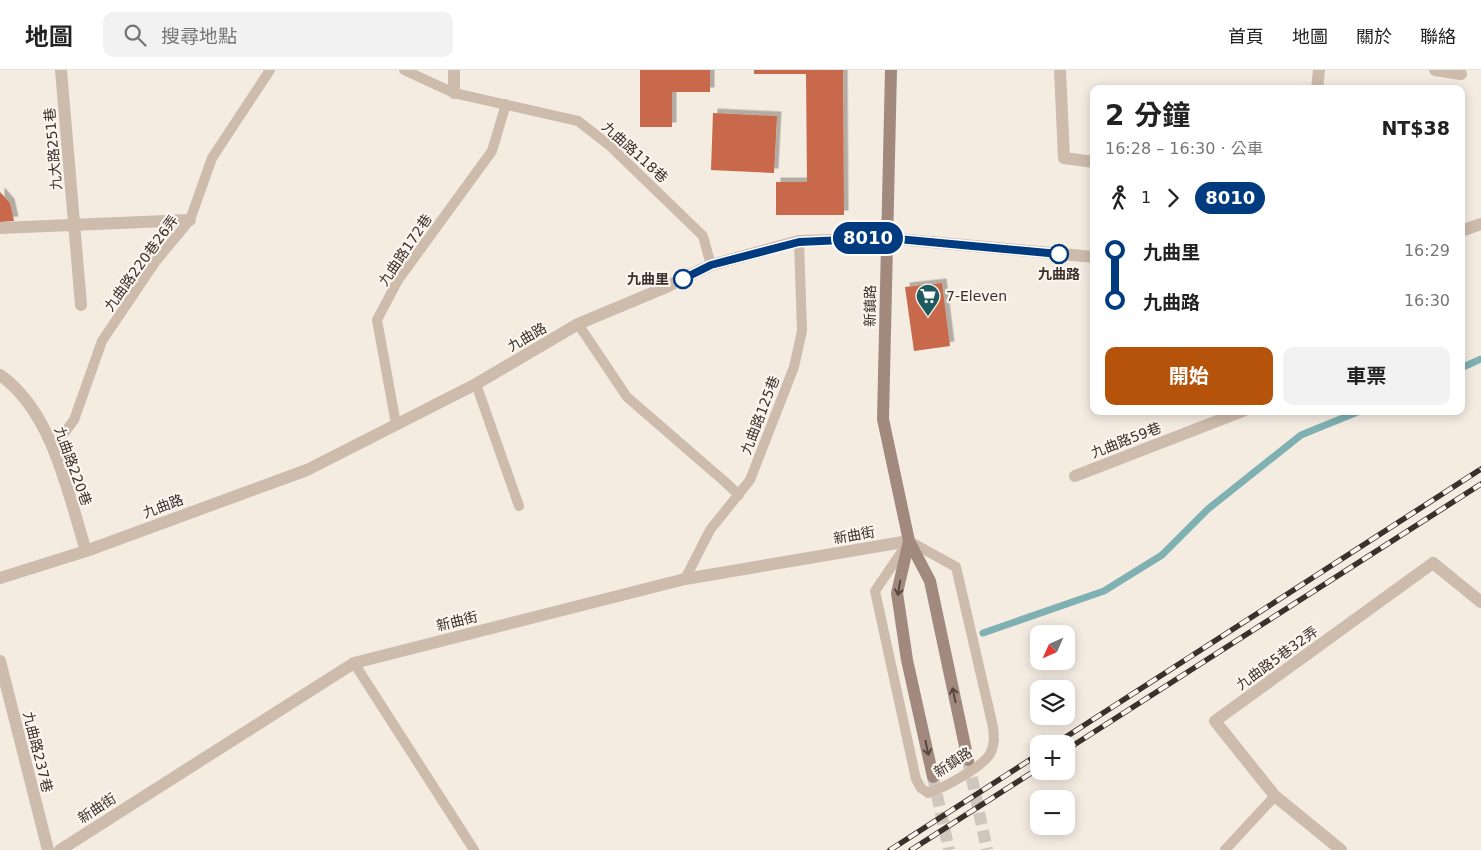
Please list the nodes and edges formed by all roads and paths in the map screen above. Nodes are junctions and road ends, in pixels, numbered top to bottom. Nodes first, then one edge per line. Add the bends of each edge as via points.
1 (61, 70) edge
2 (270, 70) edge
3 (404, 70) edge
4 (454, 70) edge
5 (891, 70) edge
6 (1060, 70) edge
7 (1319, 70) edge
8 (1435, 70) edge
9 (1461, 74) dead end
10 (1317, 85) edge
11 (454, 93) junction
12 (506, 104) junction
13 (1090, 161) edge
14 (190, 220) junction
15 (1481, 224) edge
16 (74, 226) junction
17 (0, 228) edge
18 (1465, 229) edge
19 (887, 238) junction
20 (799, 242) junction
21 (1090, 257) edge
22 (711, 265) junction
23 (81, 305) dead end
24 (578, 324) junction
25 (0, 375) edge
26 (476, 384) junction
27 (1233, 415) edge
28 (396, 424) junction
29 (53, 448) junction
30 (1075, 476) dead end
31 (739, 495) junction
32 (519, 506) dead end
33 (909, 541) junction
34 (86, 550) junction
35 (0, 578) edge
36 (685, 579) junction
37 (1481, 602) edge
38 (0, 661) edge
39 (354, 663) junction
40 (968, 760) tunnel mouth
41 (933, 777) tunnel mouth
42 (1276, 796) junction
43 (48, 850) edge
44 (60, 850) edge
45 (474, 850) edge
46 (1225, 850) edge
47 (1341, 850) edge

1 - 16 street, 九大路251巷
2 - 14 lane, 九曲路220巷26弄 via 212,158
3 - 11 lane
4 - 11 street
5 - 19 street, 新鎮路
6 - 13 street via 1064,158
7 - 10 street
8 - 9 street
11 - 12 lane
12 - 22 lane, 九曲路118巷 via 578,121 704,236
12 - 28 lane, 九曲路172巷 via 492,151 398,280 377,320
14 - 16 street
14 - 29 lane, 九曲路220巷26弄 via 156,261 102,341 74,420
15 - 18 street
16 - 17 street
16 - 23 street, 九大路251巷
19 - 20 street, 九曲路
19 - 21 street, 九曲路
19 - 33 street, 新鎮路 via 883,419
20 - 22 street, 九曲路
20 - 31 lane, 九曲路125巷 via 802,331 794,367 750,480
22 - 24 street, 九曲路
24 - 26 street, 九曲路
24 - 31 lane via 627,397
25 - 29 street, 九曲路220巷 via 29,405
26 - 28 street, 九曲路
26 - 32 lane
27 - 30 street, 九曲路59巷
28 - 34 street, 九曲路 via 308,470
29 - 34 street, 九曲路220巷
31 - 36 lane, 九曲路125巷 via 710,530
33 - 33 lane, 新鎮路 via 875,591 916,779 928,793 945,787 990,754 994,742 993,727 956,566
33 - 36 street, 新曲街
40 -> 33 street, 新鎮路 via 930,581
33 -> 41 street, 新鎮路 via 897,594 907,660
34 - 35 street, 九曲路
36 - 39 street, 新曲街
37 - 42 street, 九曲路5巷32弄 via 1433,564 1215,721
38 - 43 street, 九曲路237巷
39 - 44 street, 新曲街
39 - 45 lane
42 - 46 lane
42 - 47 street, 九曲路5巷32弄

